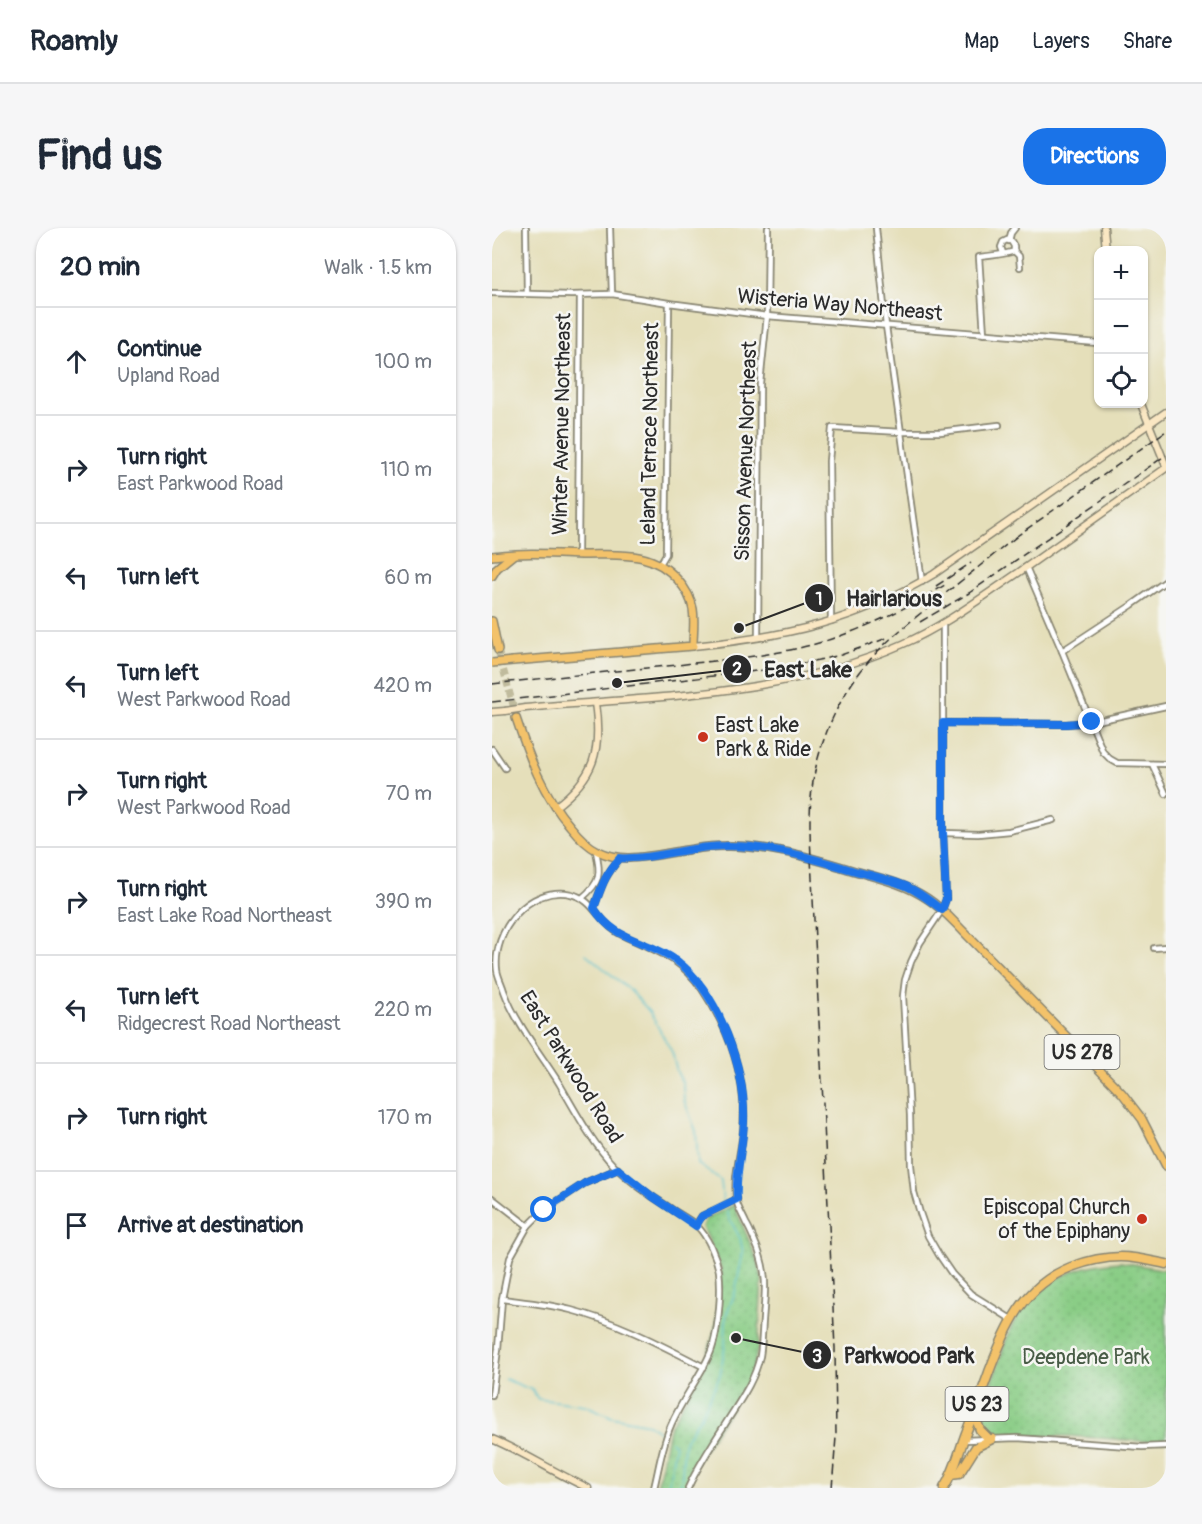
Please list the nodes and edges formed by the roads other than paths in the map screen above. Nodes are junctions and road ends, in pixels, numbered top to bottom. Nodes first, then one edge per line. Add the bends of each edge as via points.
1 (526, 228) edge
2 (610, 228) edge
3 (768, 228) edge
4 (876, 228) edge
5 (1015, 228) edge
6 (1104, 228) edge
7 (1009, 241) junction
8 (1106, 246) edge
9 (1014, 251) junction
10 (1003, 253) junction
11 (1020, 267) dead end
12 (492, 293) edge
13 (527, 293) junction
14 (612, 294) junction
15 (580, 295) junction
16 (669, 303) junction
17 (768, 316) junction
18 (886, 326) junction
19 (984, 334) junction
20 (1094, 343) edge
21 (1143, 408) edge
22 (1166, 412) edge
23 (1149, 424) junction
24 (999, 425) dead end
25 (901, 432) junction
26 (1166, 467) edge
27 (515, 553) junction
28 (578, 554) junction
29 (492, 556) edge
30 (660, 564) junction
31 (1026, 567) junction
32 (492, 576) edge
33 (1166, 581) edge
34 (922, 582) junction
35 (492, 621) edge
36 (831, 621) junction
37 (943, 623) junction
38 (758, 638) junction
39 (693, 645) junction
40 (498, 650) tunnel mouth
41 (1062, 651) junction
42 (492, 663) edge
43 (595, 703) junction
44 (1166, 706) edge
45 (492, 712) edge
46 (516, 718) tunnel mouth
47 (1092, 722) junction
48 (943, 723) junction
49 (492, 749) edge
50 (1152, 764) junction
51 (1166, 764) edge
52 (505, 768) dead end
53 (1166, 794) edge
54 (555, 807) junction
55 (1053, 820) dead end
56 (943, 833) junction
57 (596, 851) junction
58 (620, 858) junction
59 (582, 898) junction
60 (594, 908) junction
61 (942, 910) junction
62 (1166, 947) edge
63 (1154, 948) dead end
64 (1166, 1166) edge
65 (618, 1169) junction
66 (492, 1198) edge
67 (737, 1199) junction
68 (528, 1226) junction
69 (696, 1226) junction
70 (1166, 1264) edge
71 (502, 1299) junction
72 (1011, 1319) junction
73 (704, 1367) junction
74 (492, 1395) edge
75 (974, 1413) junction
76 (990, 1438) junction
77 (492, 1439) edge
78 (964, 1440) junction
79 (1166, 1446) edge
80 (951, 1474) junction
81 (588, 1488) edge
82 (654, 1488) edge
83 (688, 1488) edge
84 (944, 1488) edge

1 - 13 street
2 - 14 street
3 - 17 street, Sisson Avenue Northeast
4 - 18 street
5 - 7 street
6 - 8 main road
7 - 9 street
7 - 10 street via 1003,242
9 - 10 street
9 - 11 street
10 - 19 street via 979,257
12 - 13 street, Wisteria Way Northeast
13 - 15 street, Wisteria Way Northeast
14 - 15 street, Wisteria Way Northeast
14 - 16 street, Wisteria Way Northeast
15 - 28 street, Winter Avenue Northeast
16 - 17 street, Wisteria Way Northeast
16 - 30 street, Leland Terrace Northeast via 666,554
17 - 18 street, Wisteria Way Northeast
17 - 38 street, Sisson Avenue Northeast via 760,383
18 - 19 street, Wisteria Way Northeast
18 - 25 street
19 - 20 street, Wisteria Way Northeast
21 - 23 main road
22 - 23 main road
23 - 26 main road
23 - 34 main road
24 - 25 street
25 - 34 street
25 - 36 street via 832,428
26 - 31 main road
27 - 28 main road
27 - 29 main road
27 - 32 main road
28 - 30 main road via 631,555
30 - 39 main road via 682,584 691,602
31 - 37 main road
31 - 41 street
33 - 41 street
34 - 36 main road via 879,604
35 - 40 main road
36 - 38 main road
37 - 43 main road via 873,656 768,685
37 - 48 street
38 - 39 main road
39 - 42 main road, bridge
41 - 47 street
43 - 45 main road, bridge
43 - 54 main road via 598,741 592,764 578,787
44 - 47 street
46 - 54 main road, US 278 via 530,759
47 - 48 street
47 - 50 street via 1103,752 1110,759 1117,763
48 - 56 street
49 - 52 street
50 - 51 street
50 - 53 street
54 - 57 main road, US 278
55 - 56 street via 1009,831
56 - 61 street via 946,899
57 - 58 main road, US 278
57 - 59 street via 598,880
58 - 60 street via 601,885
58 - 61 main road, US 278 via 724,846 767,848 902,885
59 - 60 street
59 - 65 street, East Parkwood Road via 556,893 520,909 499,942 497,969 516,1017 594,1140
60 - 67 street via 613,930 680,964 715,1008 734,1053 742,1088 744,1122
61 - 64 main road, US 278 via 1122,1093 1142,1119
61 - 72 street via 911,962 903,996 914,1192 928,1236 952,1274 972,1294
62 - 63 street
65 - 68 street via 585,1183 544,1210
65 - 69 street, East Parkwood Road
66 - 68 street
67 - 69 street via 702,1216
67 - 83 street via 765,1273 760,1355 749,1386
68 - 71 street via 510,1258
69 - 73 street, East Parkwood Road via 719,1269 716,1330
70 - 72 highway, US 23 via 1120,1257 1080,1263 1046,1281
71 - 73 street via 598,1318
71 - 74 street
72 - 75 highway, US 23
73 - 82 street, East Parkwood Road via 669,1428
75 - 76 highway via 980,1430
75 - 78 highway, US 23
76 - 78 street
76 - 79 street
76 - 80 highway via 976,1447 959,1474
77 - 81 main road
78 - 80 highway, US 23
80 - 84 highway, US 23

